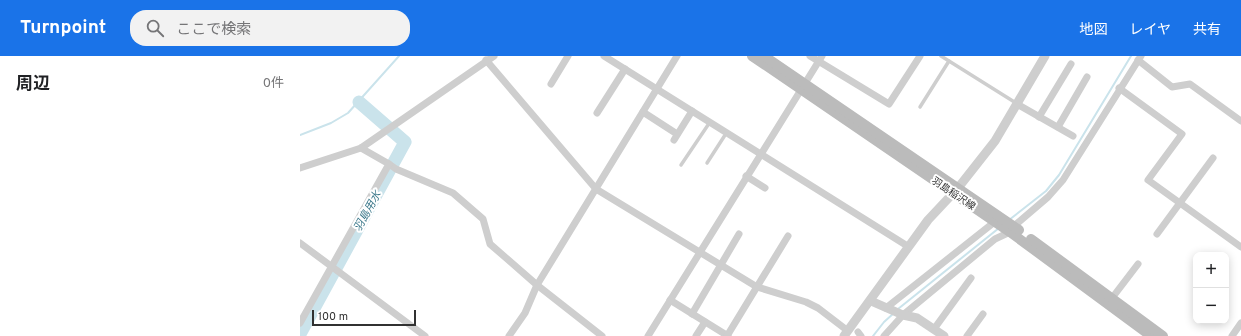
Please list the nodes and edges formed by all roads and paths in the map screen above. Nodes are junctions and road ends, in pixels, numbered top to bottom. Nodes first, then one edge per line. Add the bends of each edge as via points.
1 (494, 56) edge
2 (568, 56) edge
3 (604, 56) edge
4 (677, 56) edge
5 (752, 56) edge
6 (764, 56) edge
7 (810, 56) edge
8 (920, 56) edge
9 (941, 56) edge
10 (1045, 56) edge
11 (1139, 58) edge
12 (820, 59) edge
13 (486, 60) junction
14 (949, 61) junction
15 (1071, 64) dead end
16 (625, 69) junction
17 (1087, 77) dead end
18 (551, 84) dead end
19 (802, 86) junction
20 (1119, 88) junction
21 (657, 89) junction
22 (1017, 104) junction
23 (920, 107) dead end
24 (692, 111) junction
25 (643, 112) junction
26 (597, 113) dead end
27 (1039, 116) junction
28 (1241, 121) edge
29 (710, 122) junction
30 (1058, 127) junction
31 (727, 132) junction
32 (1074, 136) dead end
33 (361, 148) junction
34 (760, 153) junction
35 (1213, 158) dead end
36 (707, 162) dead end
37 (391, 166) junction
38 (681, 166) dead end
39 (300, 168) edge
40 (746, 176) junction
41 (765, 188) dead end
42 (596, 189) junction
43 (956, 190) junction
44 (1179, 204) junction
45 (1005, 224) junction
46 (739, 234) dead end
47 (1157, 234) dead end
48 (788, 236) dead end
49 (300, 243) edge
50 (1241, 247) edge
51 (909, 248) junction
52 (700, 252) junction
53 (1138, 264) dead end
54 (721, 265) junction
55 (332, 266) junction
56 (971, 278) dead end
57 (537, 284) junction
58 (757, 287) junction
59 (670, 300) junction
60 (871, 301) junction
61 (1110, 301) junction
62 (895, 311) junction
63 (692, 314) junction
64 (982, 314) dead end
65 (705, 322) junction
66 (300, 323) edge
67 (1241, 323) edge
68 (934, 329) junction
69 (846, 334) edge
70 (425, 336) edge
71 (509, 336) edge
72 (602, 336) edge
73 (648, 336) edge
74 (696, 336) edge
75 (727, 336) edge
76 (884, 336) edge
77 (944, 336) edge
78 (967, 336) edge
79 (1151, 336) edge
80 (1163, 336) edge
81 (1232, 336) edge

1 - 13 street
2 - 18 street
3 - 16 street
4 - 21 street
5 - 19 main road, 羽島稲沢線
6 - 19 main road, 羽島稲沢線
7 - 12 street
8 - 12 street via 888,104
9 - 14 lane
10 - 22 street
11 - 20 street
11 - 28 street via 1172,86 1190,84
12 - 19 street
13 - 33 street
13 - 42 street
14 - 22 lane
14 - 23 lane
15 - 27 street
16 - 21 street
16 - 26 street
17 - 30 street
19 - 34 street
19 - 43 main road, 羽島稲沢線
20 - 44 street via 1182,134 1148,180
20 - 45 street via 1063,180 1048,197
21 - 24 street
21 - 25 street
22 - 27 street
22 - 43 street via 995,141
24 - 25 street via 676,137
24 - 29 street
25 - 42 street
27 - 30 street
29 - 31 street
29 - 38 lane
30 - 32 street
31 - 34 street
31 - 36 lane
33 - 37 street
33 - 39 street
34 - 40 street
34 - 51 street
35 - 44 street
37 - 55 street
37 - 57 street via 453,193 483,219 490,244
40 - 41 street
40 - 52 street
42 - 52 street
42 - 57 street
43 - 45 main road, 羽島稲沢線
43 - 51 street via 928,220
44 - 47 street
44 - 50 street
45 - 61 main road, 羽島稲沢線
45 - 62 street
45 - 62 street via 995,240
46 - 54 street
48 - 58 street
49 - 55 street
51 - 60 street
52 - 54 street
52 - 59 street
53 - 61 street
54 - 58 street
54 - 63 street
55 - 66 street
55 - 70 street
56 - 68 street
57 - 71 street via 525,313
57 - 72 street
58 - 69 street via 818,308
58 - 75 street
59 - 63 street
59 - 73 street
60 - 62 street
60 - 69 street
61 - 79 main road, 羽島稲沢線
61 - 80 main road, 羽島稲沢線
62 - 68 street via 917,318
62 - 76 street
63 - 65 street
64 - 78 street
65 - 74 street
65 - 75 street
67 - 81 street
68 - 77 street

